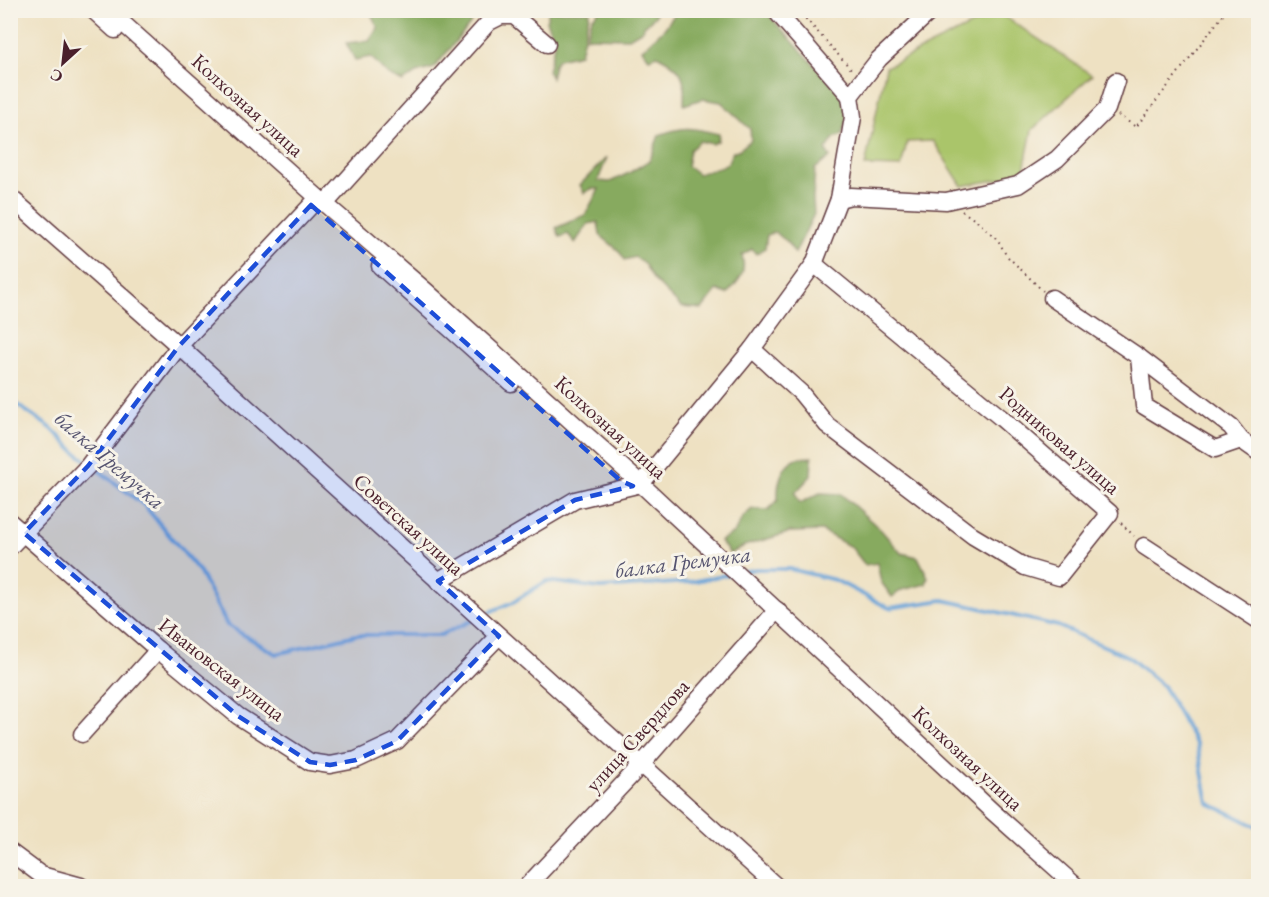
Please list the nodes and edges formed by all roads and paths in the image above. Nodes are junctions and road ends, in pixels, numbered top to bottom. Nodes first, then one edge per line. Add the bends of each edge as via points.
1 (93, 10) edge
2 (108, 10) edge
3 (775, 10) edge
4 (815, 10) edge
5 (932, 10) edge
6 (1227, 10) edge
7 (547, 44) dead end
8 (1116, 81) dead end
9 (861, 82) junction
10 (850, 96) junction
11 (1107, 109) junction
12 (10, 197) edge
13 (839, 199) junction
14 (946, 201) junction
15 (318, 202) junction
16 (814, 264) junction
17 (1052, 298) joint
18 (179, 346) junction
19 (753, 349) junction
20 (1139, 357) junction
21 (1241, 440) junction
22 (1258, 452) edge
23 (637, 485) junction
24 (1110, 513) junction
25 (10, 522) edge
26 (24, 533) junction
27 (1144, 546) joint
28 (10, 547) edge
29 (438, 581) junction
30 (777, 610) junction
31 (1258, 620) edge
32 (500, 636) junction
33 (158, 650) junction
34 (82, 734) dead end
35 (642, 765) junction
36 (10, 852) edge
37 (81, 886) edge
38 (527, 886) edge
39 (776, 886) edge
40 (1076, 886) edge

1 - 15 street, Колхозная улица
2 - 15 street, Колхозная улица
3 - 10 street
4 - 9 path via 806,19
5 - 9 street via 879,59
6 - 11 path via 1136,127
7 - 15 street via 514,16 501,16 489,22
8 - 11 street
9 - 10 street
10 - 13 street via 853,117
11 - 14 street via 1057,159 1018,185
12 - 18 street, Советская улица
13 - 14 street via 851,196
13 - 16 street
14 - 17 path via 998,240 1006,255
15 - 18 street
15 - 23 street, Колхозная улица via 426,291
16 - 19 street
16 - 24 street, Родниковая улица
17 - 20 street
18 - 26 street via 100,452
18 - 29 street, Советская улица
19 - 23 street
19 - 24 street, Родниковая улица via 801,393 827,425 973,536 1025,567 1059,577
20 - 21 street via 1231,427
20 - 21 street via 1144,406 1215,449
21 - 22 street
23 - 29 street via 575,500
23 - 30 street, Колхозная улица
24 - 27 path
25 - 26 street, Ивановская улица
26 - 28 street
26 - 33 street, Ивановская улица
27 - 31 street
29 - 32 street, Советская улица
30 - 35 street, улица Свердлова
30 - 40 street, Колхозная улица
32 - 33 street, Ивановская улица via 398,741 356,760 330,765 310,762 238,716
32 - 35 street, Советская улица
33 - 34 street
35 - 38 street, улица Свердлова
35 - 39 street, Советская улица
36 - 37 street via 41,875

